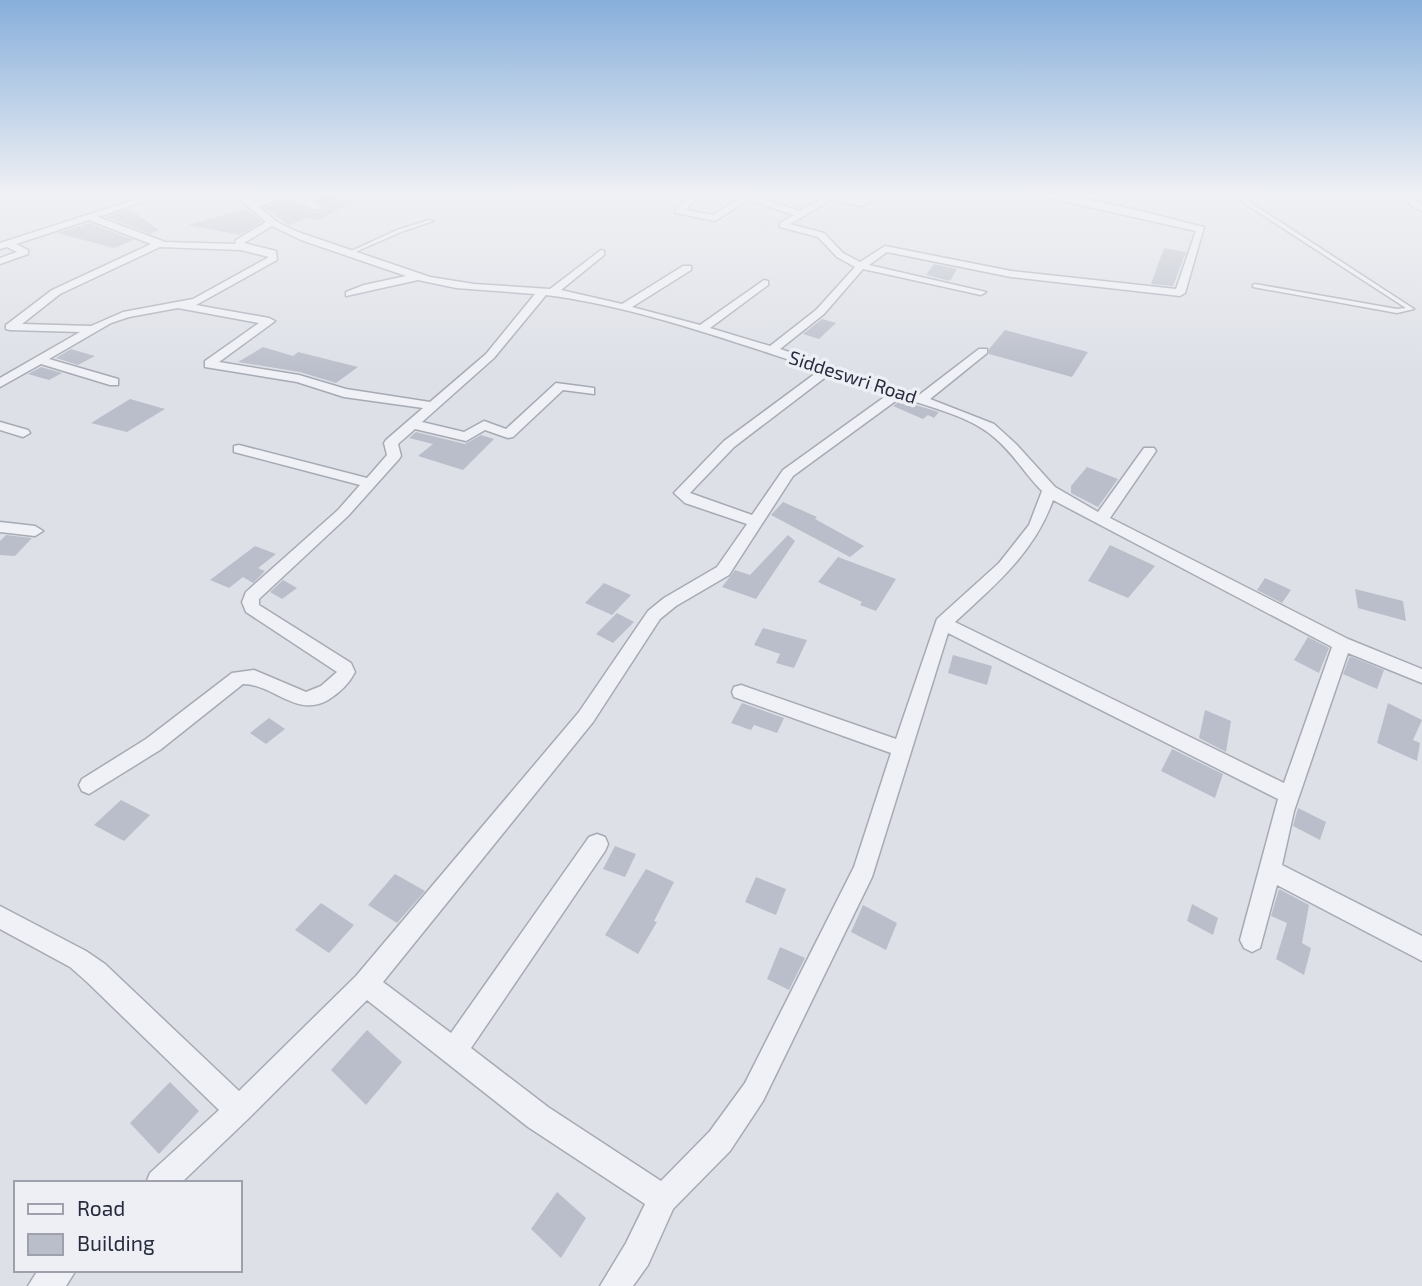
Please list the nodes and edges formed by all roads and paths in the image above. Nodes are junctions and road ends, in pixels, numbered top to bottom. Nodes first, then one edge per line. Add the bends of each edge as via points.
1 (19, 254) edge
2 (137, 254) edge
3 (273, 254) edge
4 (356, 254) edge
5 (600, 254) edge
6 (839, 254) edge
7 (877, 254) edge
8 (913, 254) edge
9 (1193, 254) edge
10 (1326, 254) edge
11 (0, 261) edge
12 (861, 266) junction
13 (687, 268) dead end
14 (418, 277) junction
15 (765, 283) dead end
16 (1255, 286) dead end
17 (548, 291) junction
18 (981, 292) dead end
19 (351, 294) dead end
20 (182, 306) junction
21 (623, 308) junction
22 (5, 328) edge
23 (91, 329) junction
24 (702, 329) junction
25 (772, 350) junction
26 (983, 351) dead end
27 (38, 360) junction
28 (830, 368) junction
29 (114, 382) dead end
30 (0, 383) edge
31 (590, 391) dead end
32 (900, 392) junction
33 (921, 400) junction
34 (433, 406) junction
35 (412, 424) junction
36 (0, 426) edge
37 (23, 433) dead end
38 (239, 449) dead end
39 (1149, 451) dead end
40 (370, 483) junction
41 (1049, 491) junction
42 (1101, 519) junction
43 (757, 522) junction
44 (0, 527) edge
45 (35, 531) dead end
46 (943, 624) junction
47 (1342, 644) junction
48 (1422, 676) edge
49 (741, 691) dead end
50 (902, 749) junction
51 (89, 785) dead end
52 (1289, 795) junction
53 (597, 844) dead end
54 (1269, 870) junction
55 (0, 916) edge
56 (1252, 940) dead end
57 (1422, 948) edge
58 (365, 985) junction
59 (454, 1051) junction
60 (239, 1110) junction
61 (162, 1181) edge
62 (663, 1199) junction
63 (59, 1272) edge
64 (43, 1286) edge
65 (615, 1286) edge

1 - 11 street
2 - 22 street via 56,292
3 - 20 street via 274,258 214,294
4 - 14 street, Siddeswri Road
5 - 17 street
6 - 12 street
7 - 12 street
8 - 9 street via 1002,273 1180,293
10 - 16 lane via 1411,309 1397,311
12 - 18 street
12 - 25 street via 820,312
13 - 21 street
14 - 17 street, Siddeswri Road via 451,285
14 - 19 street
15 - 24 street
17 - 21 street, Siddeswri Road
17 - 34 street via 490,356
20 - 23 street via 127,314
20 - 34 street via 269,321 209,364 299,379 344,393
21 - 24 street, Siddeswri Road
22 - 23 street
23 - 27 street
24 - 25 street, Siddeswri Road
25 - 28 street, Siddeswri Road
26 - 33 street
27 - 29 street
27 - 30 street
28 - 32 street, Siddeswri Road
28 - 43 street via 729,444 681,493
31 - 35 street via 560,386 508,434 484,425 467,437
32 - 33 street, Siddeswri Road
32 - 43 street via 788,473
33 - 41 street, Siddeswri Road via 1000,433
34 - 35 street
35 - 40 street via 390,443 394,456
36 - 37 street
38 - 40 street
39 - 42 street
40 - 51 street via 258,588 250,603 345,668 345,675 309,701 256,678 234,680 146,752
41 - 42 street, Siddeswri Road
41 - 46 street via 1036,526 1005,567
42 - 47 street, Siddeswri Road
43 - 58 street via 723,571 654,615 586,718
44 - 45 street
46 - 50 street
46 - 52 street
47 - 48 street, Siddeswri Road
47 - 52 street
49 - 50 street
50 - 62 street via 864,870 754,1092 720,1141
52 - 54 street
53 - 59 street
54 - 56 street
54 - 57 street
55 - 60 street via 96,973
58 - 59 street
58 - 60 street
59 - 62 street via 538,1117
60 - 61 street
62 - 65 street via 637,1254
63 - 64 street

